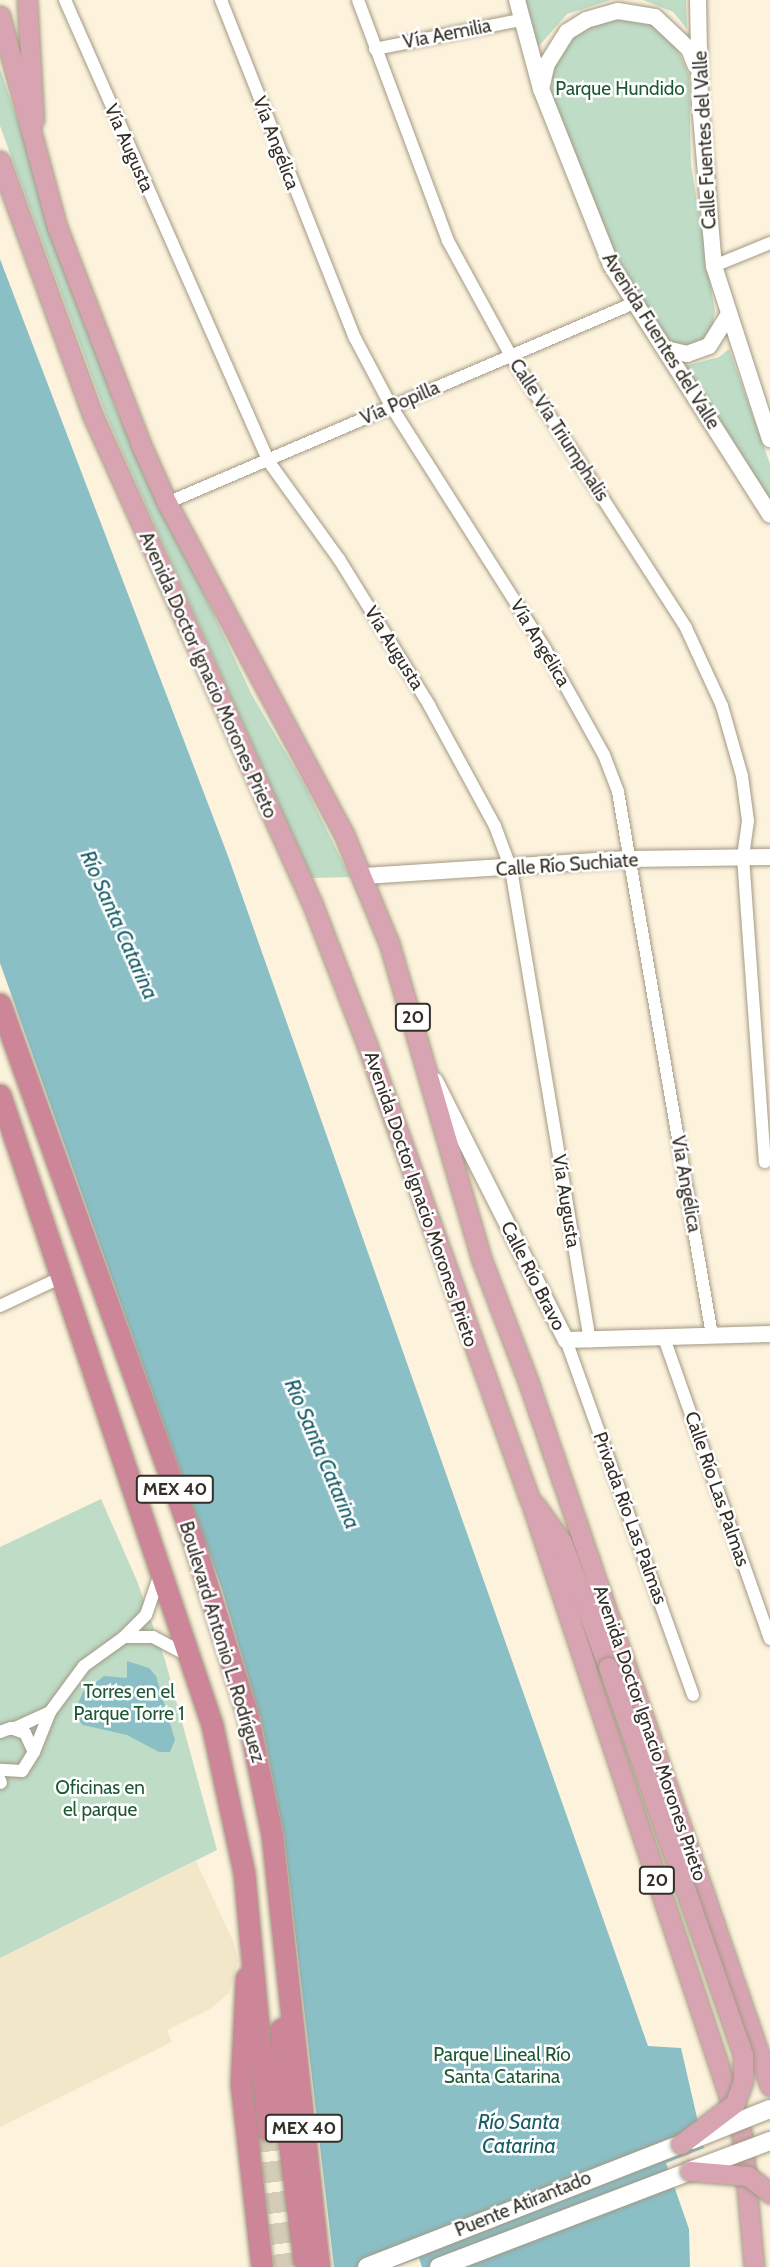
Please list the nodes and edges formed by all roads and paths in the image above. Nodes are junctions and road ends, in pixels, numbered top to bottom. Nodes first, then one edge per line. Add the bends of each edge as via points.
1 (27, 0) edge
2 (65, 0) edge
3 (221, 0) edge
4 (358, 0) edge
5 (517, 0) edge
6 (698, 0) edge
7 (0, 16) edge
8 (520, 20) junction
9 (375, 48) junction
10 (699, 74) junction
11 (541, 89) junction
12 (34, 149) junction
13 (0, 161) edge
14 (770, 243) edge
15 (714, 266) junction
16 (634, 303) junction
17 (728, 316) junction
18 (666, 349) junction
19 (511, 356) junction
20 (391, 406) junction
21 (770, 439) edge
22 (269, 463) junction
23 (167, 503) junction
24 (770, 515) edge
25 (743, 857) junction
26 (770, 857) edge
27 (630, 859) junction
28 (511, 869) junction
29 (364, 876) junction
30 (0, 1004) edge
31 (428, 1066) junction
32 (0, 1096) edge
33 (765, 1163) dead end
34 (62, 1277) junction
35 (0, 1307) edge
36 (770, 1334) edge
37 (712, 1335) junction
38 (664, 1338) junction
39 (566, 1340) junction
40 (590, 1340) junction
41 (530, 1499) junction
42 (160, 1570) junction
43 (124, 1637) junction
44 (770, 1639) edge
45 (191, 1657) junction
46 (693, 1695) dead end
47 (50, 1712) junction
48 (7, 1730) edge
49 (34, 1752) junction
50 (2, 1778) edge
51 (251, 1934) junction
52 (289, 1989) junction
53 (764, 2047) edge
54 (770, 2086) edge
55 (770, 2109) edge
56 (268, 2130) tunnel mouth
57 (770, 2141) edge
58 (681, 2144) junction
59 (690, 2171) junction
60 (770, 2193) edge
61 (262, 2267) edge
62 (304, 2267) edge
63 (319, 2267) edge
64 (367, 2267) edge
65 (439, 2267) edge
66 (754, 2267) edge

1 - 12 main road via 34,67
2 - 22 street, Vía Augusta
3 - 20 street, Vía Angélica via 320,256
4 - 9 street, Calle Vía Triumphalis
5 - 8 street, Avenida Fuentes del Valle
6 - 10 street, Calle Fuentes del Valle
7 - 12 main road, Avenida Doctor Ignacio Morones Prieto / 20
8 - 9 street, Vía Aemilia
8 - 11 street, Avenida Fuentes del Valle
9 - 19 street, Calle Vía Triumphalis via 447,241
10 - 11 street via 688,49 655,17 618,11 586,20 567,32 547,64
10 - 15 street, Calle Fuentes del Valle via 706,211
11 - 16 street, Avenida Fuentes del Valle via 585,209
12 - 23 main road, Avenida Doctor Ignacio Morones Prieto / 20 via 92,324
13 - 41 main road, Avenida Doctor Ignacio Morones Prieto / 20 via 92,414 333,953
14 - 15 street
15 - 17 street, Calle Fuentes del Valle
16 - 18 street, Avenida Fuentes del Valle
16 - 19 street, Vía Popilla
17 - 18 street via 709,346 687,354
17 - 21 street, Calle Fuentes del Valle
18 - 24 street, Avenida Fuentes del Valle
19 - 20 street, Vía Popilla
19 - 25 street, Calle Vía Triumphalis via 708,668 742,776 748,831
20 - 22 street, Vía Popilla
20 - 27 street, Vía Angélica via 580,709 618,792
22 - 23 street, Vía Popilla
22 - 28 street, Vía Augusta via 339,559 429,705 495,827
23 - 29 main road, Avenida Doctor Ignacio Morones Prieto / 20
25 - 26 street, Calle Río Suchiate
25 - 27 street, Calle Río Suchiate
25 - 33 street, Calle Vía Triumphalis
27 - 28 street, Calle Río Suchiate
27 - 37 street, Vía Angélica
28 - 29 street, Calle Río Suchiate
28 - 40 street, Vía Augusta
29 - 31 main road, Avenida Doctor Ignacio Morones Prieto / 20
30 - 52 highway, Boulevard Antonio L. Rodríguez / MEX 40 via 193,1540 248,1717 270,1824
31 - 39 street, Calle Río Bravo
31 - 53 main road, Avenida Doctor Ignacio Morones Prieto / 20 via 481,1258
32 - 34 highway, Boulevard Antonio L. Rodríguez / MEX 40
34 - 35 street
34 - 42 highway, Boulevard Antonio L. Rodríguez / MEX 40
36 - 37 street, Calle Río Bravo
37 - 38 street, Calle Río Bravo
38 - 40 street, Calle Río Bravo
38 - 44 street, Calle Río Las Palmas
39 - 40 street, Calle Río Bravo
39 - 46 street, Privada Río Las Palmas
41 - 58 main road, bridge via 562,1542 743,2055 743,2081 735,2103
41 - 66 main road, Avenida Doctor Ignacio Morones Prieto / 20 via 742,2134
42 - 43 street via 154,1599
42 - 45 highway, Boulevard Antonio L. Rodríguez / MEX 40
43 - 45 street via 153,1637
43 - 47 street via 84,1666
45 - 51 highway, Boulevard Antonio L. Rodríguez / MEX 40 via 230,1797
47 - 48 street
47 - 49 street
48 - 49 street via 30,1739
49 - 50 street via 28,1767
51 - 56 highway, Boulevard Antonio L. Rodríguez / MEX 40
51 - 61 highway via 239,2048
52 - 62 highway via 283,2004 281,2050
52 - 63 highway, Boulevard Antonio L. Rodríguez / MEX 40
53 - 54 main road, Avenida Doctor Ignacio Morones Prieto / 20
55 - 58 main road, Puente Atirantado, bridge
57 - 59 main road, Puente Atirantado, bridge
58 - 64 main road, Puente Atirantado
59 - 60 main road, bridge via 748,2176
59 - 65 main road, Puente Atirantado

